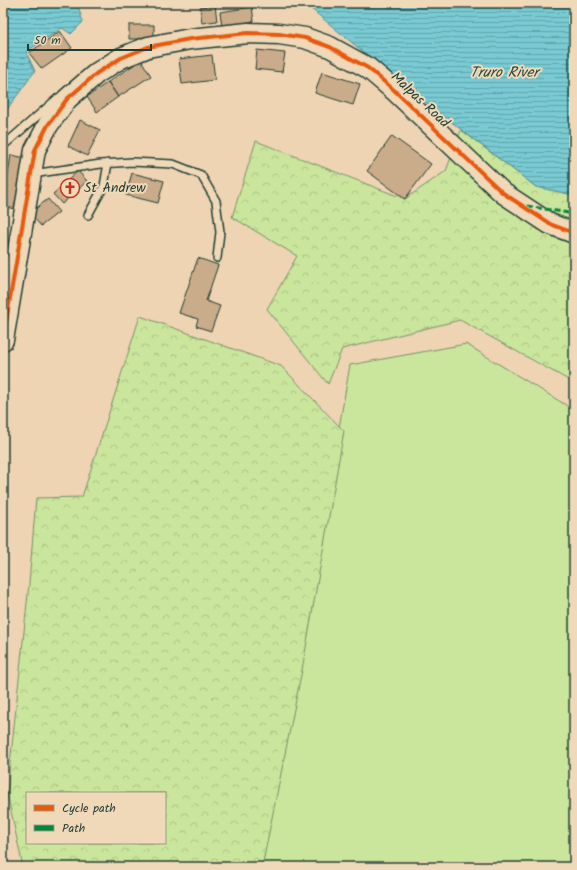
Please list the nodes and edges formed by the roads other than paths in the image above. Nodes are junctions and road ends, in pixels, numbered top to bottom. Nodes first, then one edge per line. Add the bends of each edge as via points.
1 (93, 77) junction
2 (3, 146) edge
3 (108, 163) junction
4 (31, 175) junction
5 (88, 215) dead end
6 (574, 232) edge
7 (217, 258) dead end
8 (3, 340) edge

1 - 2 lane via 80,79
1 - 4 street, Malpas Road via 67,99 48,125 35,150
1 - 6 street, Malpas Road via 121,58 148,47 190,39 248,33 305,38 330,47 368,68 503,193 550,224
3 - 4 lane
3 - 5 lane via 104,186
3 - 7 lane via 174,164 201,175 216,201 220,232
4 - 8 street, Malpas Road

